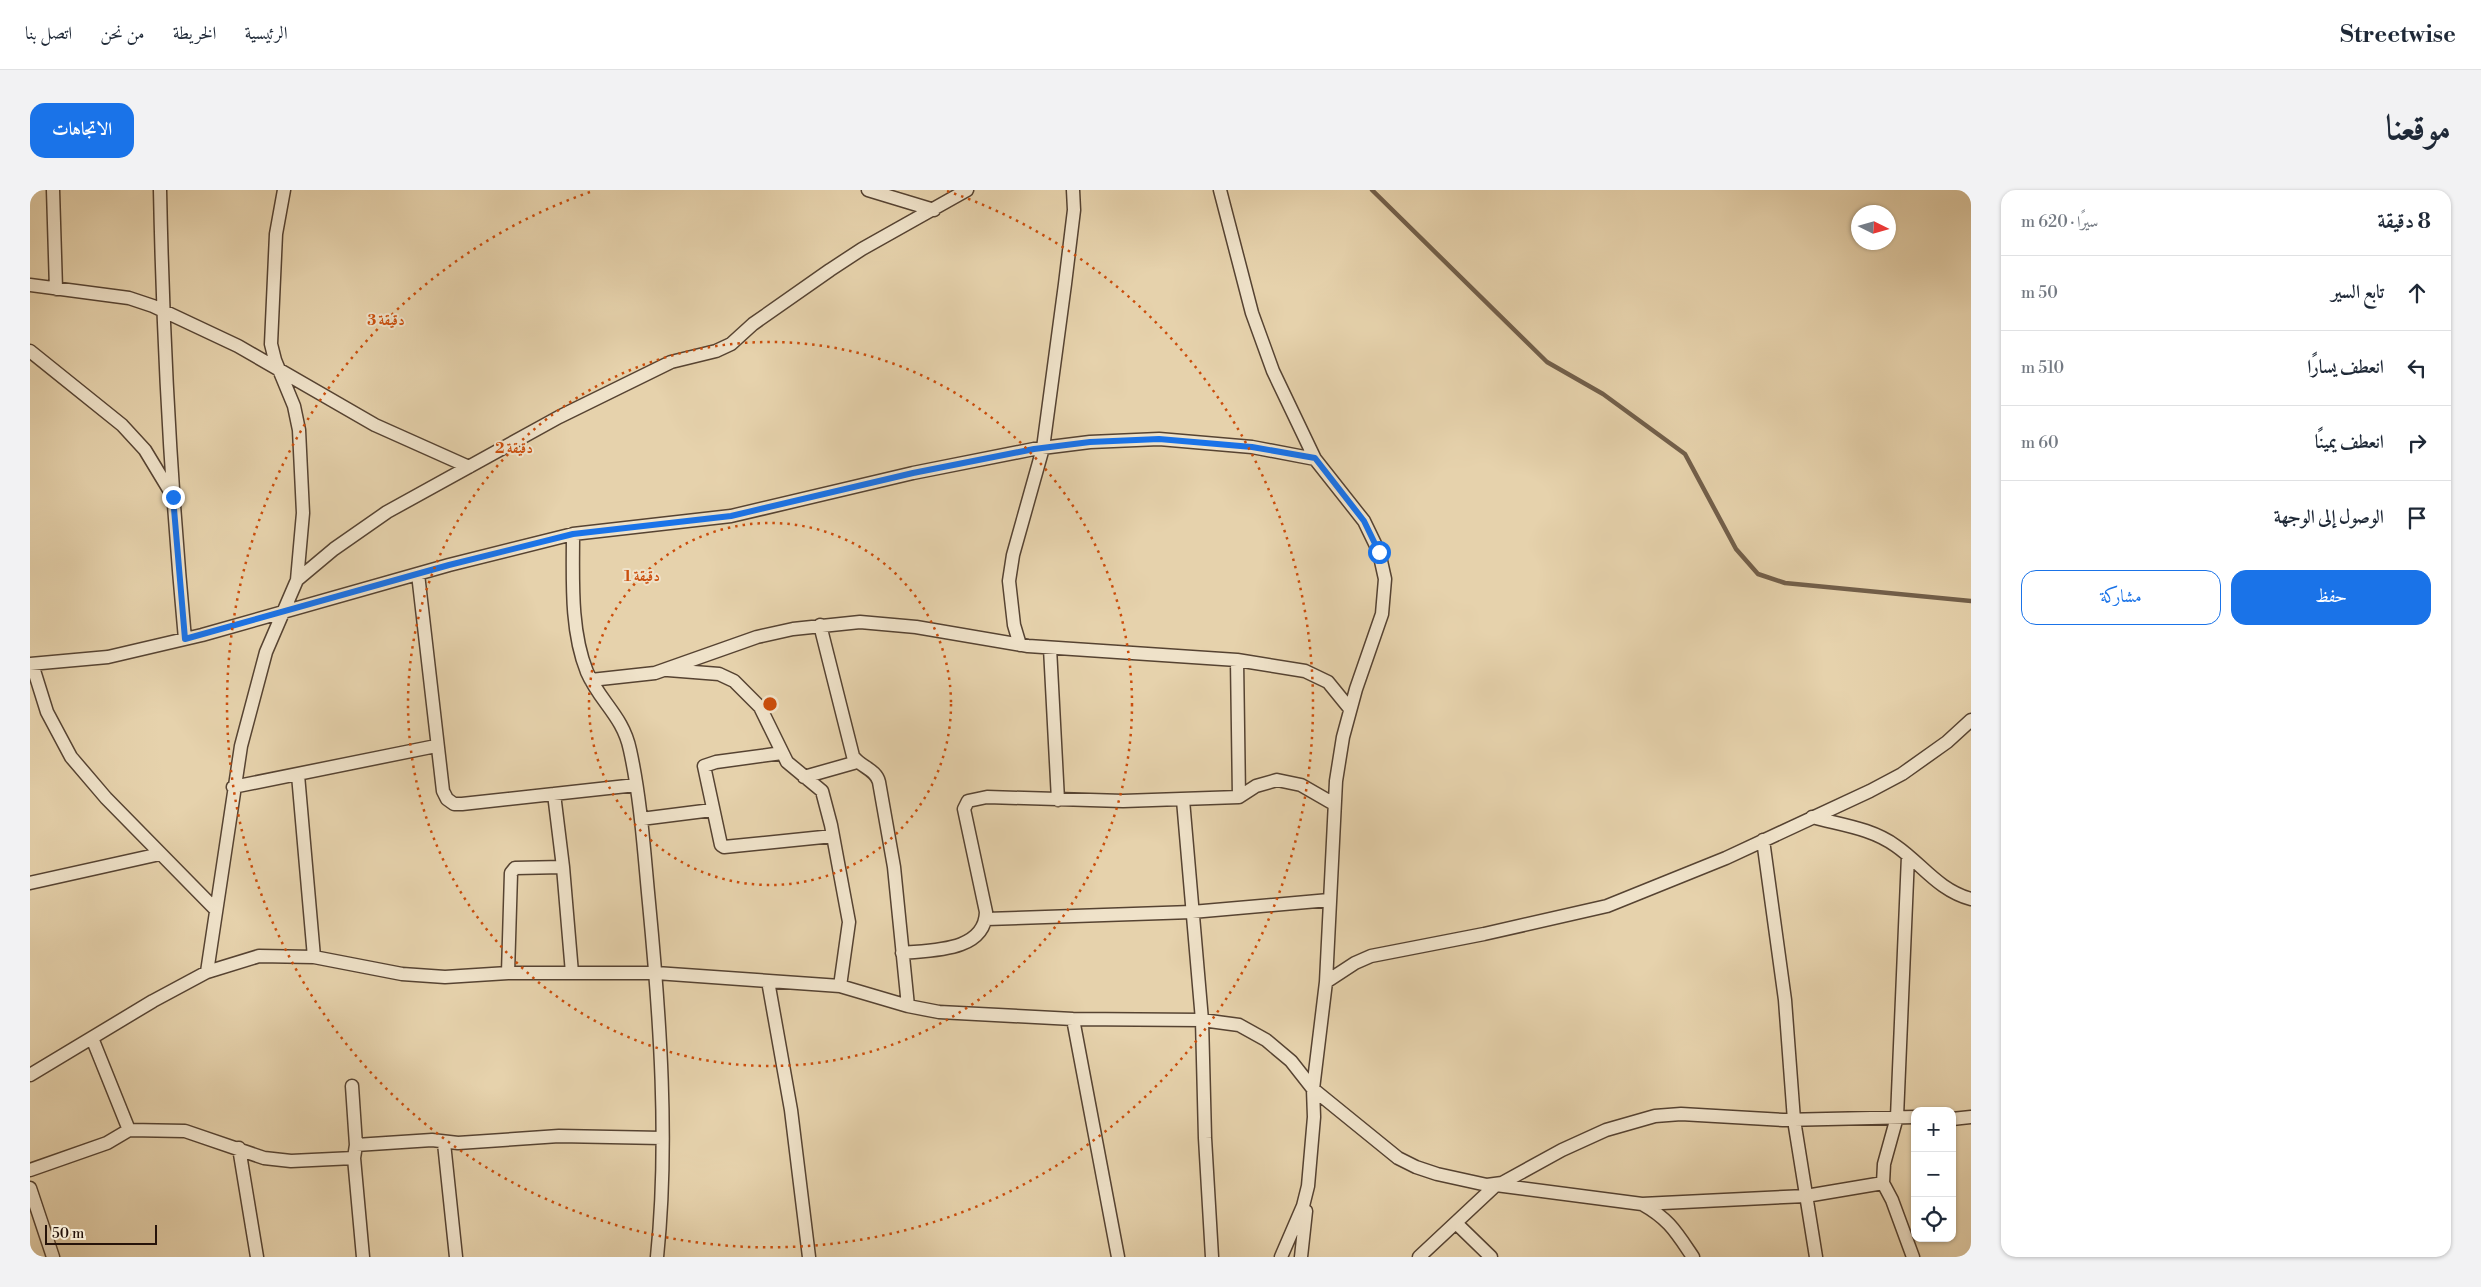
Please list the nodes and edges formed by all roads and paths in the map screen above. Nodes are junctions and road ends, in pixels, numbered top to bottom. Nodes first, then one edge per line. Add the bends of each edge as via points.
1 (53, 190) edge
2 (160, 190) edge
3 (284, 190) edge
4 (868, 190) edge
5 (968, 190) edge
6 (1074, 190) edge
7 (1220, 190) edge
8 (934, 210) junction
9 (30, 285) edge
10 (56, 289) junction
11 (162, 310) junction
12 (30, 351) edge
13 (279, 371) junction
14 (1043, 448) junction
15 (1315, 458) junction
16 (469, 467) junction
17 (173, 497) junction
18 (573, 534) junction
19 (418, 574) junction
20 (297, 580) junction
21 (283, 613) junction
22 (820, 626) junction
23 (185, 639) junction
24 (1020, 645) junction
25 (1050, 648) junction
26 (1237, 660) junction
27 (31, 664) edge
28 (665, 670) junction
29 (591, 680) junction
30 (1350, 709) junction
31 (1971, 720) edge
32 (436, 746) junction
33 (782, 753) junction
34 (857, 762) junction
35 (298, 775) junction
36 (804, 777) junction
37 (636, 785) junction
38 (233, 787) junction
39 (554, 794) junction
40 (1239, 797) junction
41 (1058, 800) junction
42 (1183, 800) junction
43 (1334, 804) junction
44 (712, 810) junction
45 (1812, 817) junction
46 (641, 819) junction
47 (833, 836) junction
48 (1762, 840) junction
49 (160, 854) junction
50 (1908, 856) junction
51 (563, 867) junction
52 (30, 883) edge
53 (1971, 899) edge
54 (1329, 900) junction
55 (216, 910) junction
56 (1192, 912) junction
57 (986, 919) junction
58 (902, 953) junction
59 (314, 957) junction
60 (207, 972) junction
61 (508, 972) junction
62 (572, 972) junction
63 (656, 972) junction
64 (768, 981) junction
65 (1326, 982) junction
66 (840, 986) junction
67 (908, 1006) junction
68 (1073, 1019) junction
69 (1202, 1020) junction
70 (92, 1038) junction
71 (30, 1076) edge
72 (352, 1086) dead end
73 (1313, 1089) junction
74 (1897, 1117) junction
75 (1911, 1117) edge
76 (1971, 1117) edge
77 (1956, 1119) edge
78 (1794, 1120) junction
79 (129, 1130) junction
80 (662, 1138) junction
81 (444, 1143) junction
82 (356, 1145) junction
83 (239, 1148) junction
84 (354, 1158) junction
85 (30, 1170) edge
86 (1883, 1183) junction
87 (1496, 1185) junction
88 (1308, 1186) junction
89 (30, 1188) edge
90 (1806, 1196) junction
91 (1642, 1204) junction
92 (1456, 1223) junction
93 (53, 1257) edge
94 (258, 1257) edge
95 (363, 1257) edge
96 (456, 1257) edge
97 (657, 1257) edge
98 (809, 1257) edge
99 (1118, 1257) edge
100 (1212, 1257) edge
101 (1281, 1257) edge
102 (1301, 1257) edge
103 (1419, 1257) edge
104 (1491, 1257) edge
105 (1693, 1257) edge
106 (1816, 1257) edge
107 (1913, 1257) edge

1 - 10 street
2 - 11 street
3 - 13 street via 276,234 271,313 271,344
4 - 8 street
5 - 8 street
6 - 14 street
7 - 15 street via 1272,371
8 - 16 street via 817,278 731,344 671,362
9 - 10 street
10 - 11 street via 129,298
11 - 13 street via 238,346
11 - 17 street
12 - 17 street via 122,425 145,450
13 - 16 street via 375,424
13 - 20 street via 294,406 302,462 303,512
14 - 15 street via 1159,439 1252,447
14 - 18 street via 921,471 731,516
14 - 24 street via 1009,581
15 - 30 street via 1364,521 1379,552 1385,579 1382,614
16 - 20 street via 387,512
17 - 23 street
18 - 19 street
18 - 29 street via 577,624 580,647
19 - 21 street
19 - 32 street
20 - 21 street
21 - 23 street
21 - 38 street via 266,652
22 - 24 street via 860,622 916,627
22 - 28 street via 793,628 757,637
22 - 34 street via 850,748
23 - 27 street via 108,657
24 - 25 street
25 - 26 street
25 - 41 street
26 - 30 street via 1319,676 1336,688
26 - 40 street
27 - 49 street via 47,712 71,757
28 - 29 street
28 - 33 street via 719,674 734,681 760,707
29 - 37 street via 625,731
30 - 43 street
31 - 45 street via 1947,742 1902,774
32 - 35 street
32 - 39 street via 443,791 454,804
33 - 36 street
33 - 44 street via 704,766
34 - 36 street
34 - 58 street via 875,773 880,782 894,867
35 - 38 street
35 - 59 street
36 - 47 street via 822,791
37 - 39 street
37 - 46 street
38 - 55 street
39 - 51 street
40 - 42 street
40 - 43 street via 1256,786 1277,780 1301,785
41 - 42 street
41 - 57 street via 987,797 968,800 964,805
42 - 56 street
43 - 54 street
44 - 46 street
44 - 47 street via 724,847
45 - 48 street
45 - 50 street via 1880,836
46 - 63 street
47 - 66 street via 849,922
48 - 65 street via 1607,906 1371,956
48 - 78 street via 1786,1000
49 - 52 street
49 - 55 street
50 - 53 street via 1947,890
50 - 74 street
51 - 61 street via 515,868 511,873
51 - 62 street
54 - 56 street
54 - 65 street
55 - 60 street
56 - 57 street
56 - 69 street
57 - 58 street via 979,933 964,944
58 - 67 street
59 - 60 street via 259,956
59 - 61 street via 445,977
60 - 70 street
61 - 62 street
62 - 63 street
63 - 64 street
63 - 80 street
64 - 66 street
64 - 98 street via 791,1110
65 - 73 street
66 - 67 street
67 - 68 street via 969,1015
68 - 69 street
68 - 99 street
69 - 73 street via 1239,1025 1266,1040 1291,1061
69 - 100 street
70 - 71 street
70 - 79 street
72 - 82 street
73 - 87 street via 1374,1140 1416,1168
73 - 88 street
74 - 75 street
74 - 78 street
74 - 86 street via 1884,1164
76 - 77 street
78 - 87 street via 1681,1114 1655,1116 1606,1130
78 - 90 street
79 - 83 street via 185,1131
79 - 85 street via 107,1143
80 - 81 street via 559,1136
80 - 97 street via 663,1174
81 - 82 street via 432,1140
81 - 96 street
82 - 84 street
83 - 84 street via 264,1158 291,1161
83 - 94 street
84 - 95 street
86 - 90 street
86 - 107 street
87 - 91 street
87 - 92 street
88 - 101 street
88 - 102 street
89 - 93 street
90 - 91 street
90 - 106 street
91 - 105 street via 1660,1214 1674,1228
92 - 103 street
92 - 104 street

